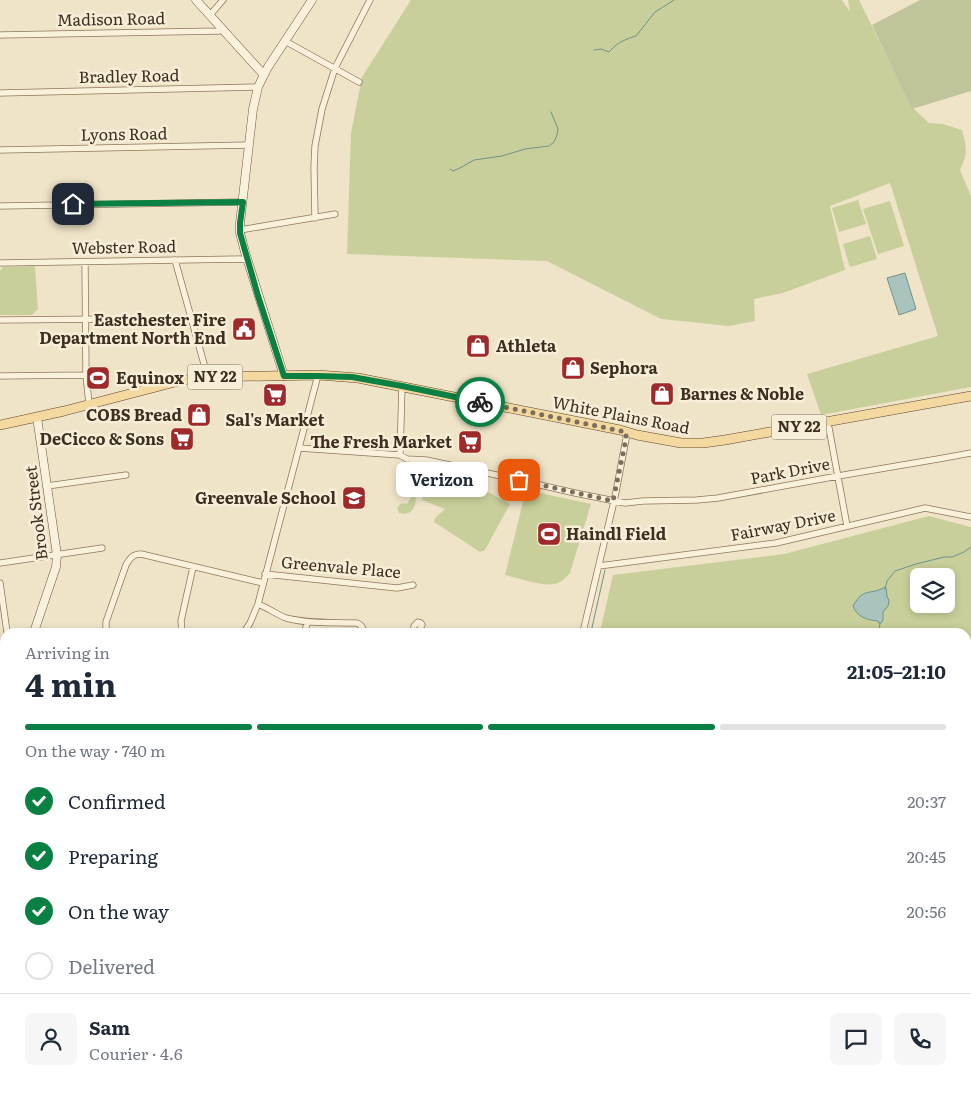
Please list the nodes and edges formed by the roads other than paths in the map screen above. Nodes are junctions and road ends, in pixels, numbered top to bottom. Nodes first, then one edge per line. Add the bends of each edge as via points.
1 (196, 0) edge
2 (223, 0) edge
3 (312, 0) edge
4 (370, 0) edge
5 (210, 15) junction
6 (222, 29) junction
7 (0, 35) edge
8 (285, 41) junction
9 (335, 68) junction
10 (264, 75) junction
11 (359, 82) dead end
12 (258, 87) junction
13 (0, 92) edge
14 (249, 145) junction
15 (0, 150) edge
16 (243, 202) junction
17 (0, 206) edge
18 (335, 214) dead end
19 (315, 218) junction
20 (240, 230) junction
21 (175, 260) junction
22 (248, 260) junction
23 (85, 262) junction
24 (0, 263) edge
25 (85, 318) junction
26 (108, 319) dead end
27 (0, 320) edge
28 (86, 375) junction
29 (0, 376) edge
30 (284, 376) junction
31 (318, 376) junction
32 (206, 377) junction
33 (402, 386) junction
34 (971, 396) edge
35 (89, 404) junction
36 (37, 417) junction
37 (824, 422) junction
38 (0, 425) edge
39 (626, 432) junction
40 (299, 448) junction
41 (971, 453) edge
42 (400, 455) junction
43 (126, 475) dead end
44 (838, 476) junction
45 (47, 486) junction
46 (613, 501) junction
47 (971, 516) edge
48 (847, 526) junction
49 (102, 548) dead end
50 (57, 555) junction
51 (0, 563) edge
52 (599, 566) junction
53 (193, 567) junction
54 (266, 574) junction
55 (0, 583) edge
56 (263, 583) junction
57 (414, 585) dead end
58 (258, 604) junction
59 (308, 622) junction
60 (7, 628) edge
61 (35, 628) edge
62 (106, 628) edge
63 (182, 628) edge
64 (247, 628) edge
65 (306, 628) edge
66 (363, 628) edge
67 (585, 628) edge

1 - 5 street
2 - 5 street
3 - 8 street
4 - 9 street
5 - 6 street
6 - 7 street, Madison Road
6 - 10 street
8 - 9 street
8 - 10 street
9 - 11 street
9 - 19 street via 315,146
10 - 12 street
12 - 13 street, Bradley Road
12 - 14 street
14 - 15 street, Lyons Road
14 - 16 street
16 - 17 street
16 - 20 street
18 - 19 street
19 - 20 street
20 - 22 street
21 - 22 street, Webster Road
21 - 23 street, Webster Road
21 - 32 street
22 - 30 street
23 - 24 street, Webster Road
23 - 25 street
25 - 26 street
25 - 27 street
25 - 28 street
28 - 29 street
28 - 35 street
30 - 31 main road, White Plains Road / NY 22
30 - 32 main road, White Plains Road / NY 22
31 - 33 main road, White Plains Road / NY 22 via 352,377
31 - 40 street
32 - 35 main road, White Plains Road / NY 22
33 - 39 main road, White Plains Road / NY 22
33 - 42 street
34 - 37 main road, White Plains Road / NY 22
35 - 36 main road, White Plains Road / NY 22
36 - 38 main road, White Plains Road / NY 22
36 - 45 street, Brook Street
37 - 39 main road, White Plains Road / NY 22 via 703,444
37 - 44 street via 829,428
39 - 46 street
40 - 42 street, Park Drive
40 - 54 street
41 - 44 street, Park Drive
42 - 46 street, Park Drive
43 - 45 street
44 - 46 street, Park Drive via 718,498
44 - 48 street
45 - 50 street, Brook Street
46 - 52 street
47 - 48 street, Fairway Drive via 925,508
48 - 52 street, Fairway Drive via 776,543
49 - 50 street
50 - 51 street
50 - 61 street, Brook Street
52 - 67 street
53 - 56 street
53 - 62 street via 141,554 132,556 126,565
53 - 63 street
54 - 56 street
54 - 57 street, Greenvale Place via 397,588
55 - 60 street
56 - 58 street
58 - 59 street via 284,617
58 - 64 street
59 - 65 street
59 - 66 street via 356,623

